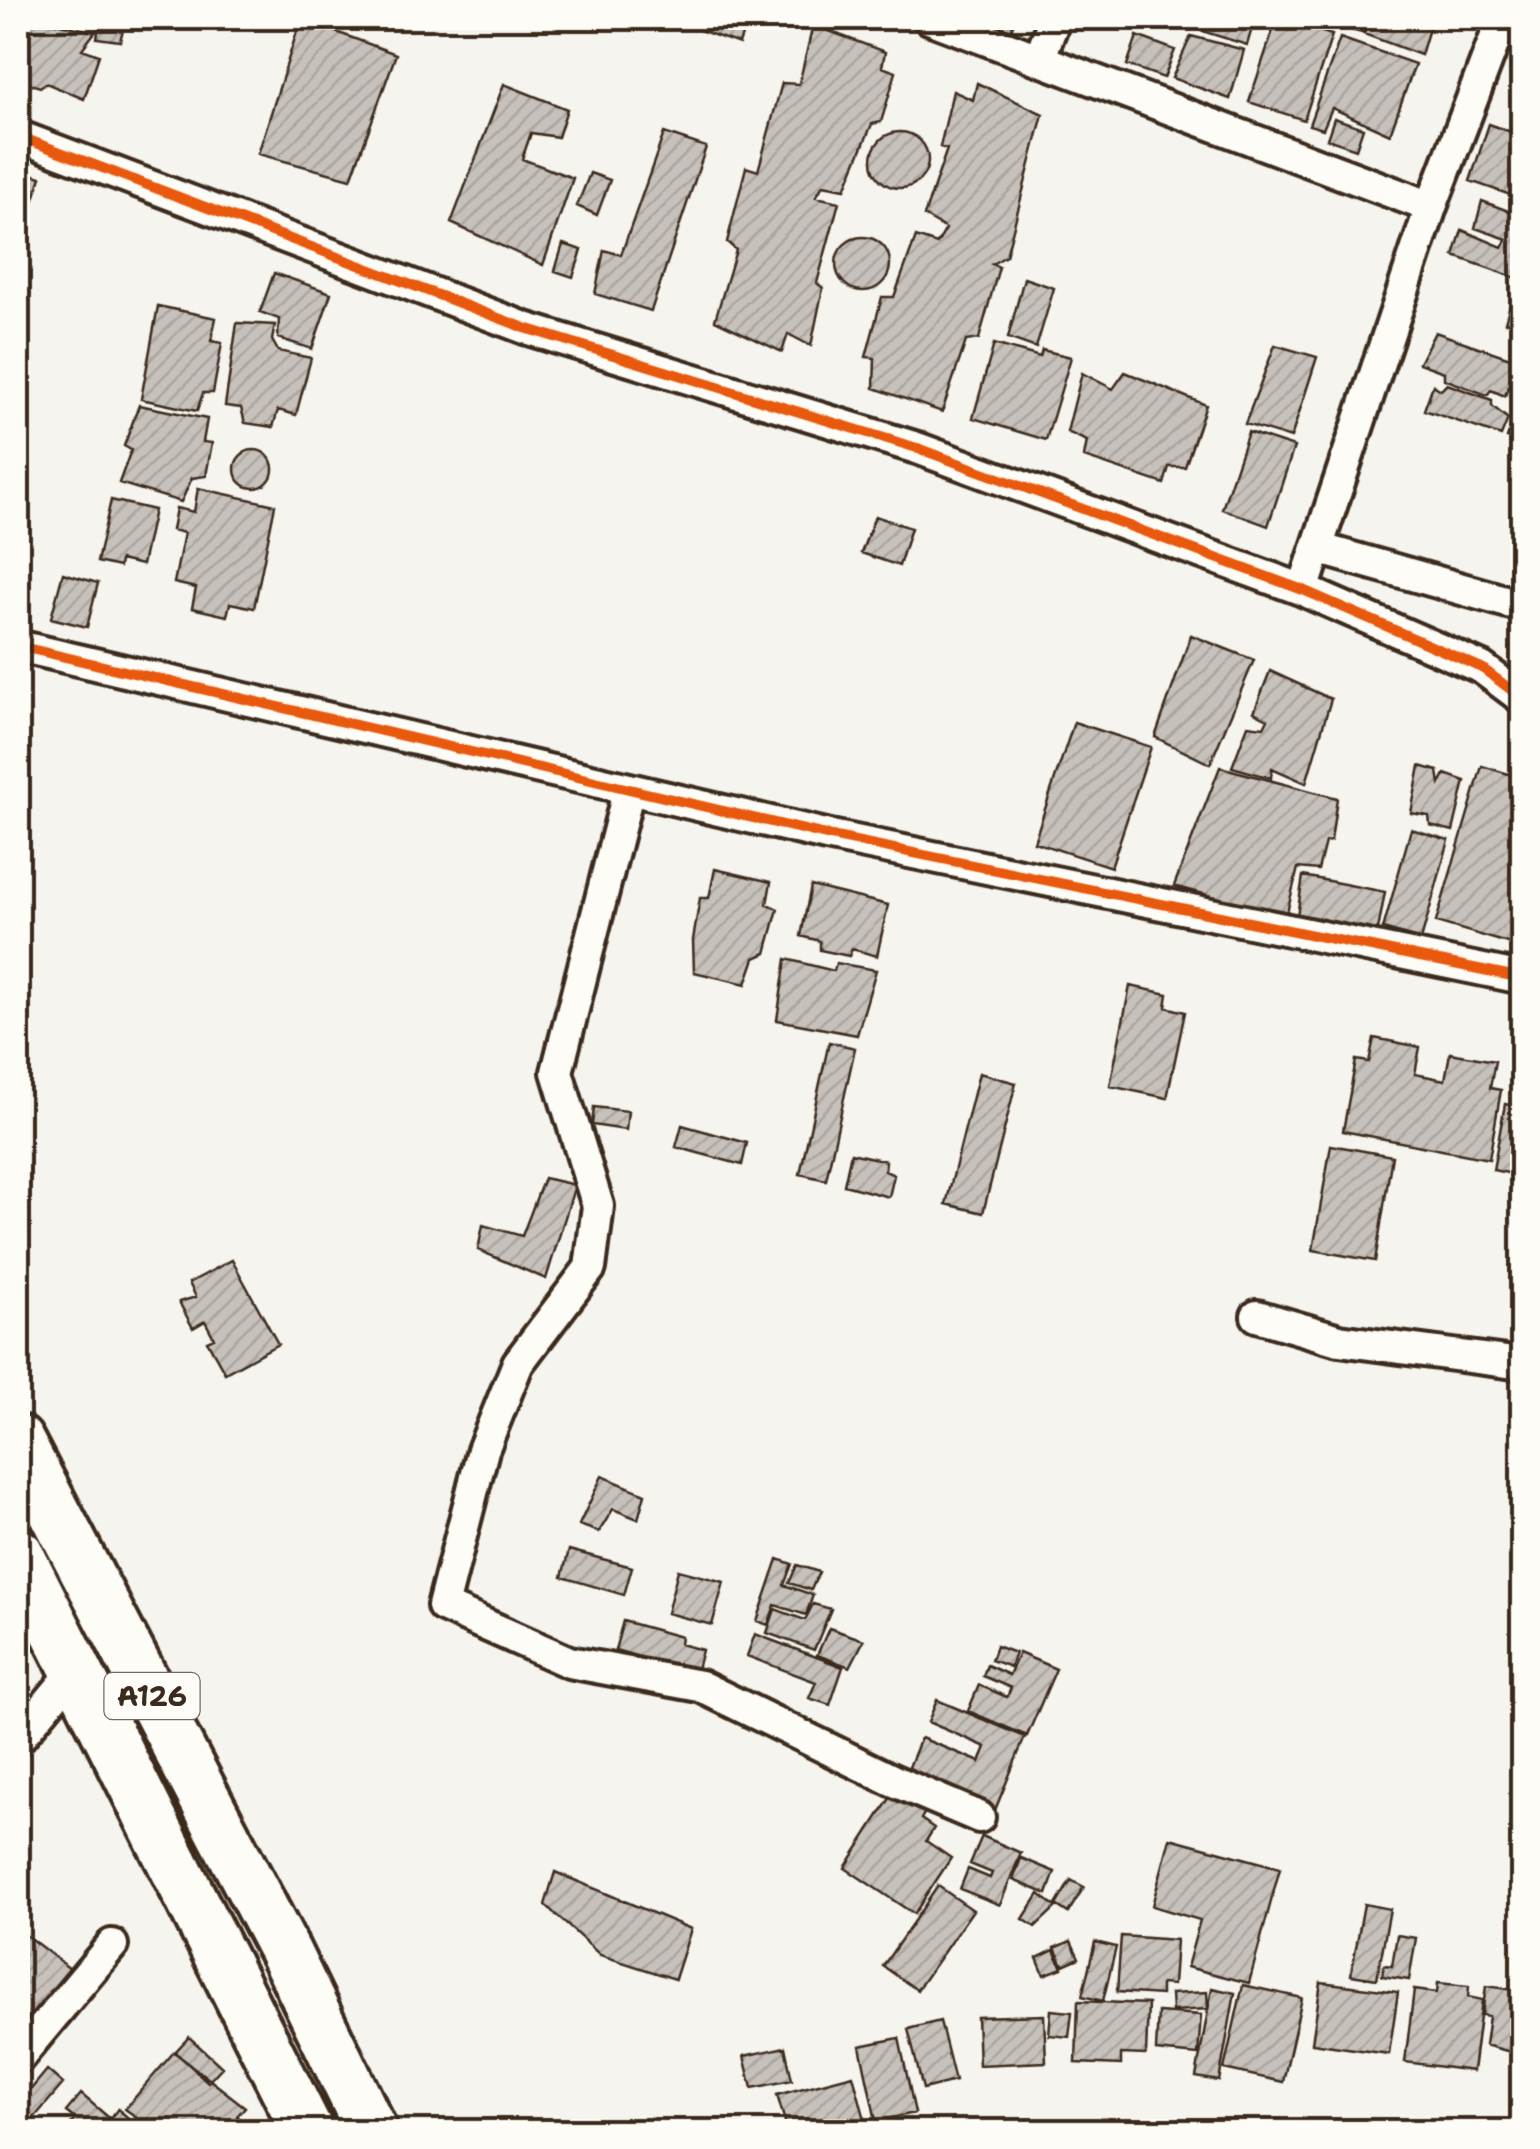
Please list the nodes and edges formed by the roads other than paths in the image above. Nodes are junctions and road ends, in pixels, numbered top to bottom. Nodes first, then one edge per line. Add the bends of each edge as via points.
1 (929, 18) edge
2 (1055, 18) edge
3 (1503, 18) edge
4 (1039, 59) junction
5 (18, 136) edge
6 (1431, 207) junction
7 (1317, 548) junction
8 (1303, 590) junction
9 (1522, 606) edge
10 (18, 646) edge
11 (1522, 698) edge
12 (629, 789) junction
13 (1522, 978) edge
14 (1257, 1316) dead end
15 (1522, 1364) edge
16 (18, 1441) edge
17 (18, 1554) edge
18 (76, 1670) junction
19 (18, 1739) edge
20 (979, 1817) dead end
21 (112, 1945) dead end
22 (18, 2058) edge
23 (308, 2132) edge
24 (372, 2132) edge

1 - 4 street
2 - 4 street
3 - 6 street
4 - 6 street
5 - 8 street via 526,328 917,448
6 - 7 street
7 - 8 street
7 - 9 street
8 - 11 street via 1482,668
10 - 12 street
12 - 13 street
12 - 20 street via 556,1072 598,1206 590,1268 518,1363 483,1450 443,1606 570,1662 700,1686
14 - 15 street via 1339,1340
16 - 24 highway, A126
17 - 18 highway, A126
18 - 19 street
18 - 23 highway, A126
21 - 22 street

